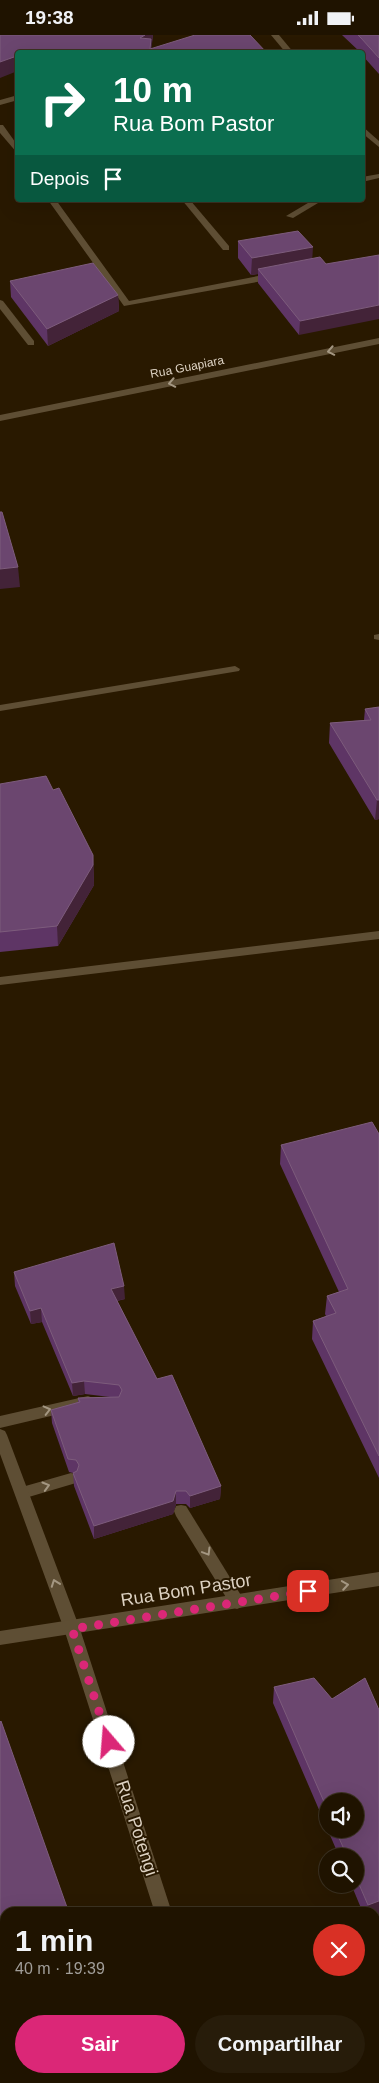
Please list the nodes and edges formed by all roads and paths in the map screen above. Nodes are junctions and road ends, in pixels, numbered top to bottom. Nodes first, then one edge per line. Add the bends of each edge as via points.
1 (275, 35) edge
2 (289, 50) edge
3 (15, 98) edge
4 (0, 103) edge
5 (0, 127) edge
6 (365, 131) edge
7 (379, 145) edge
8 (15, 147) edge
9 (379, 176) edge
10 (365, 179) edge
11 (53, 202) edge
12 (188, 202) edge
13 (316, 202) edge
14 (290, 216) dead end
15 (226, 248) dead end
16 (282, 274) edge
17 (0, 303) edge
18 (379, 341) edge
19 (31, 343) dead end
20 (0, 418) edge
21 (235, 669) dead end
22 (0, 708) edge
23 (379, 935) edge
24 (0, 981) edge
25 (105, 1403) edge
26 (0, 1422) edge
27 (0, 1435) edge
28 (71, 1479) edge
29 (22, 1493) junction
30 (181, 1511) dead end
31 (379, 1579) edge
32 (237, 1602) junction
33 (72, 1629) junction
34 (0, 1638) edge
35 (162, 1907) edge

1 - 2 street
3 - 4 street
5 - 8 street
6 - 7 street
9 - 10 street
11 - 16 street via 127,304
12 - 15 street
13 - 14 street
17 - 19 street
18 -> 20 street, Rua Guapiara
21 - 22 street
23 - 24 street
26 -> 25 street via 76,1403
27 - 29 street, Rua Potengi
29 -> 28 street
33 -> 29 street, Rua Potengi
30 -> 32 street
32 -> 31 street, Rua Bom Pastor
32 - 33 street, Rua Bom Pastor
33 - 34 street, Rua Bom Pastor
33 - 35 street, Rua Potengi

